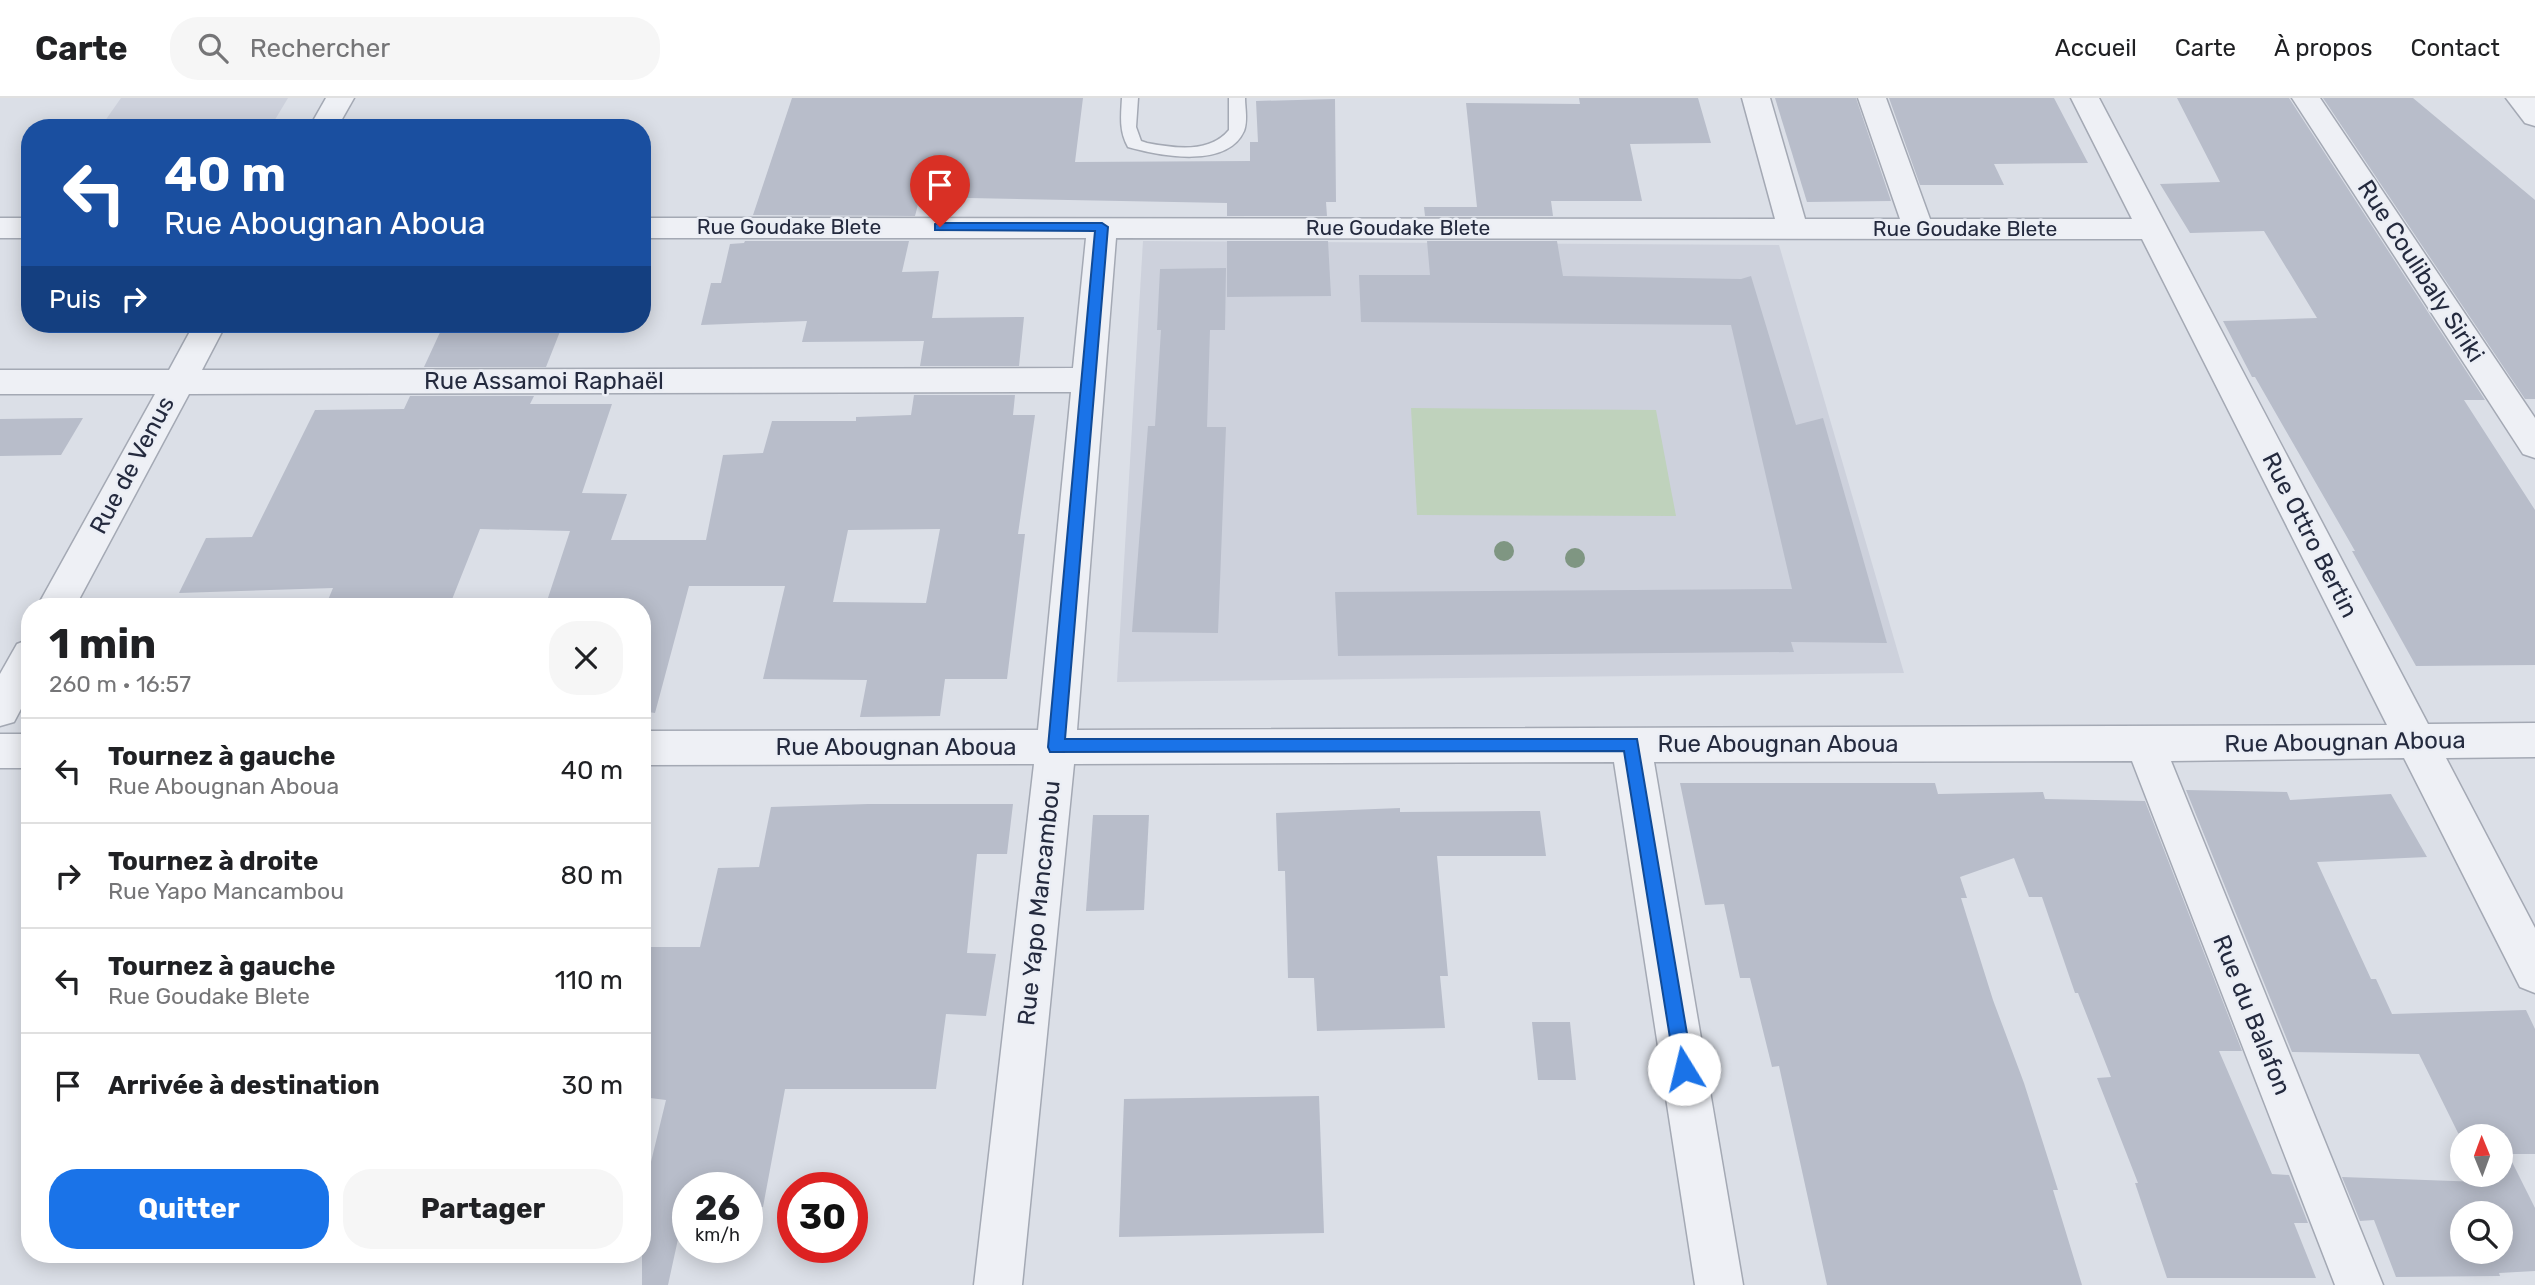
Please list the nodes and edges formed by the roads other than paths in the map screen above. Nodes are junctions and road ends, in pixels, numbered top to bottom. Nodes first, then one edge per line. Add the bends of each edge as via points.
1 (341, 98) edge
2 (1130, 98) edge
3 (1237, 98) edge
4 (1756, 98) edge
5 (1872, 98) edge
6 (2085, 98) edge
7 (2306, 98) edge
8 (2520, 98) edge
9 (2535, 117) edge
10 (328, 119) edge
11 (1102, 227) junction
12 (0, 228) edge
13 (21, 228) edge
14 (651, 228) edge
15 (1793, 228) junction
16 (1919, 229) junction
17 (2154, 229) junction
18 (205, 333) edge
19 (1089, 380) junction
20 (0, 382) edge
21 (177, 382) junction
22 (2535, 444) edge
23 (61, 598) edge
24 (21, 672) edge
25 (0, 710) edge
26 (2535, 740) edge
27 (2416, 741) junction
28 (1631, 744) junction
29 (2145, 744) junction
30 (1056, 747) junction
31 (651, 748) edge
32 (0, 751) edge
33 (21, 751) edge
34 (2535, 972) edge
35 (998, 1285) edge
36 (1719, 1285) edge
37 (2358, 1285) edge

1 - 10 street
2 - 3 lane via 1128,127 1134,144 1154,151 1213,150 1226,142 1237,129
4 - 15 street
5 - 16 street
6 - 17 street, Rue Ottro Bertin
7 - 22 street, Rue Coulibaly Siriki
8 - 9 street
11 - 14 street, Rue Goudake Blete
11 - 15 street, Rue Goudake Blete
11 - 19 street, Rue Yapo Mancambou
12 - 13 street
15 - 16 street, Rue Goudake Blete
16 - 17 street, Rue Goudake Blete
17 - 27 street, Rue Ottro Bertin
18 - 21 street, Rue de Venus
19 - 21 street, Rue Assamoi Raphaël
19 - 30 street, Rue Yapo Mancambou
20 - 21 street, Rue Assamoi Raphaël
21 - 23 street, Rue de Venus
24 - 25 street
26 - 27 street, Rue Abougnan Aboua
27 - 29 street, Rue Abougnan Aboua
27 - 34 street, Rue Ottro Bertin
28 - 29 street, Rue Abougnan Aboua
28 - 30 street, Rue Abougnan Aboua
28 - 36 street
29 - 37 street, Rue du Balafon
30 - 31 street, Rue Abougnan Aboua
30 - 35 street, Rue Yapo Mancambou
32 - 33 street

